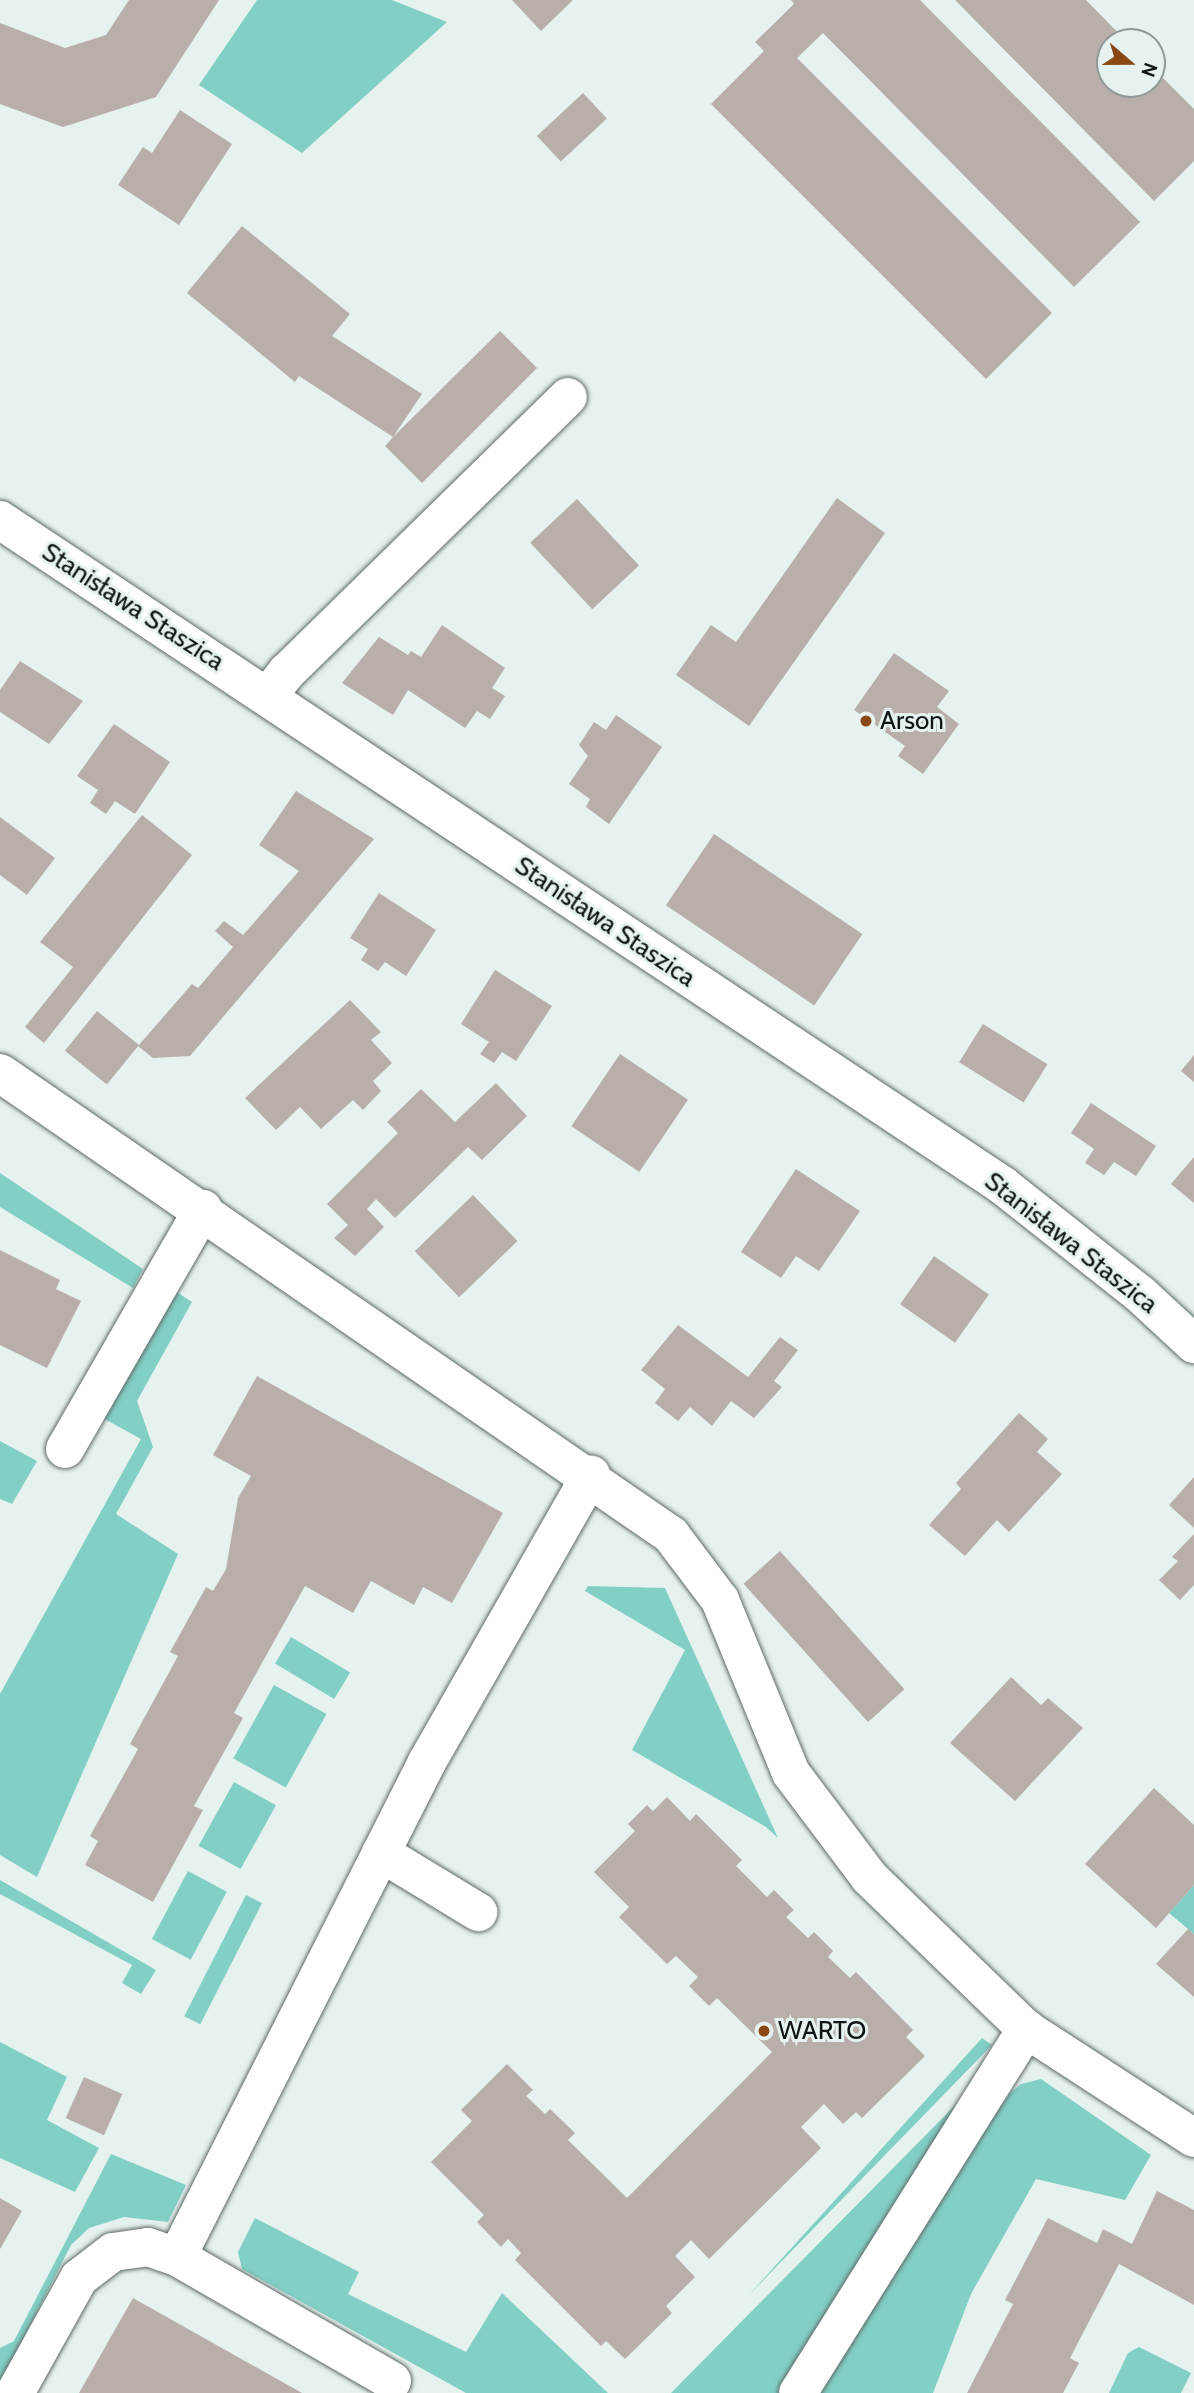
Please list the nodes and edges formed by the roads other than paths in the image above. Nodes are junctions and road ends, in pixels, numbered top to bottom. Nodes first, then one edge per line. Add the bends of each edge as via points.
1 (568, 397) dead end
2 (0, 520) edge
3 (268, 696) junction
4 (0, 1073) edge
5 (203, 1209) junction
6 (1194, 1344) edge
7 (65, 1449) dead end
8 (591, 1475) junction
9 (381, 1853) junction
10 (478, 1912) dead end
11 (1026, 2029) junction
12 (1194, 2138) edge
13 (177, 2257) junction
14 (392, 2381) dead end
15 (15, 2393) edge
16 (798, 2393) edge

1 - 3 street via 287,672
2 - 3 street, Stanisława Staszica
3 - 6 street, Stanisława Staszica via 1002,1185 1140,1294
4 - 5 street
5 - 7 street
5 - 8 street
8 - 9 street via 427,1762
8 - 11 street via 671,1535 720,1600 791,1773 869,1877
9 - 10 street
9 - 13 street
11 - 12 street
11 - 16 street
13 - 14 street
13 - 15 street via 148,2247 113,2252 79,2278

